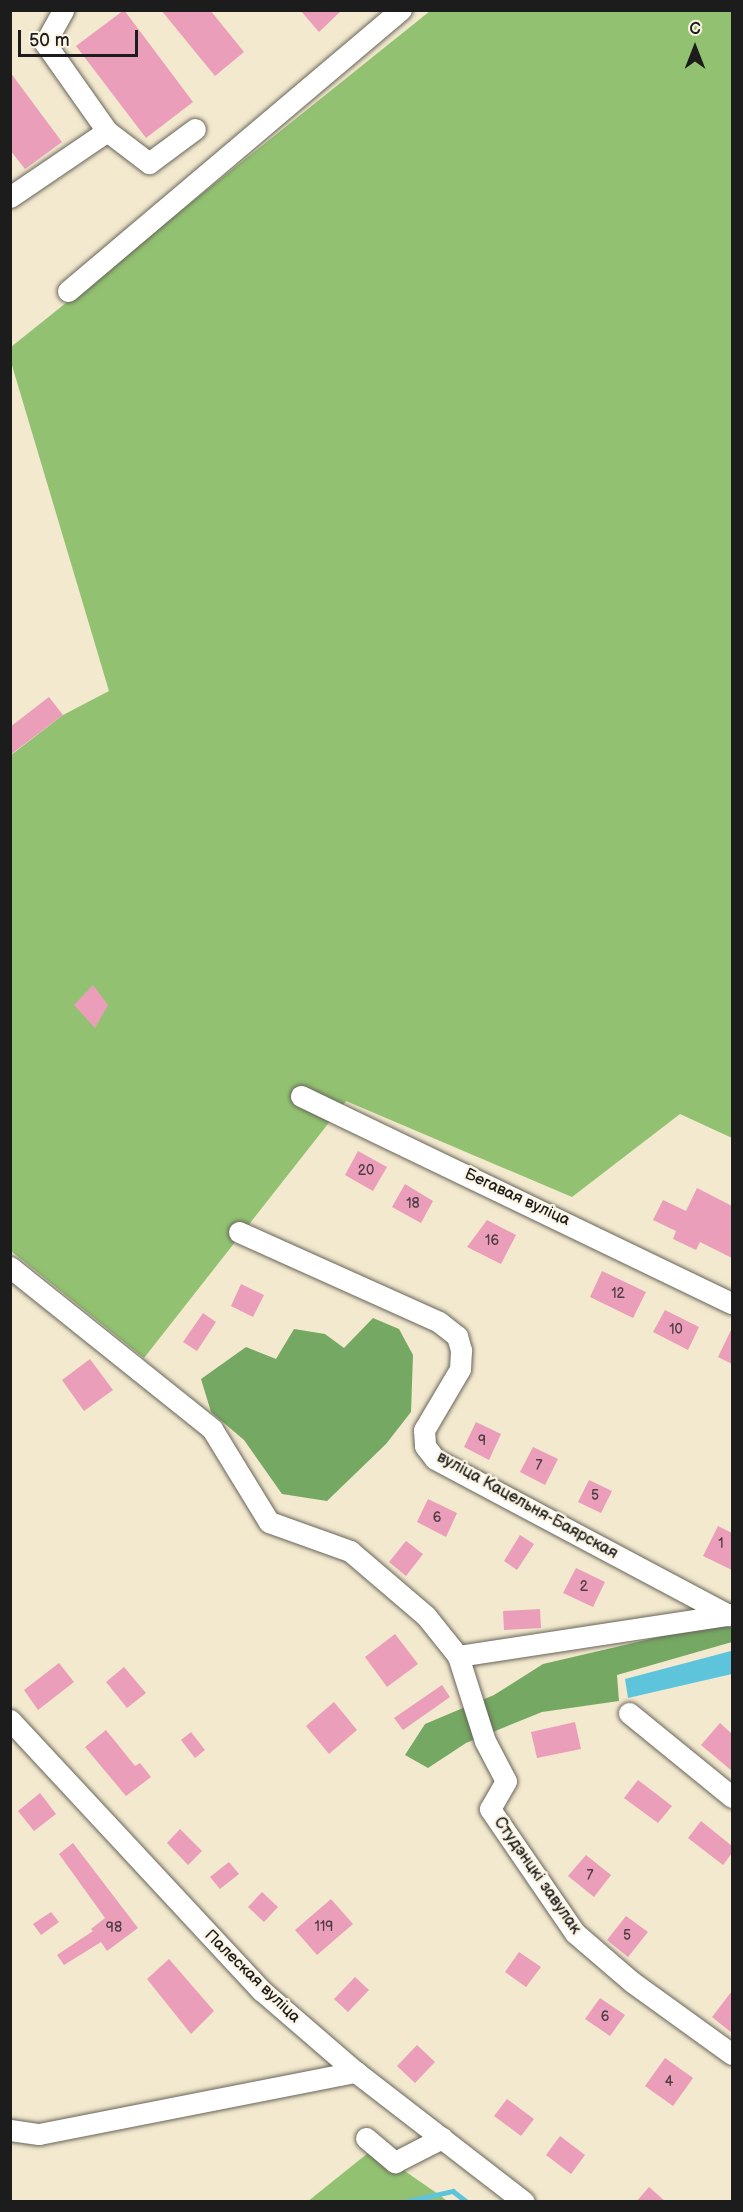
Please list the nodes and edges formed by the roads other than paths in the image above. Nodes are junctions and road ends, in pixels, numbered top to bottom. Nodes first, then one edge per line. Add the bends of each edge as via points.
1 (63, 10) edge
2 (400, 10) edge
3 (195, 129) dead end
4 (107, 130) junction
5 (10, 197) edge
6 (68, 291) dead end
7 (301, 1096) dead end
8 (239, 1232) dead end
9 (10, 1267) edge
10 (732, 1303) edge
11 (731, 1615) edge
12 (458, 1656) junction
13 (629, 1713) dead end
14 (10, 1720) edge
15 (732, 1797) edge
16 (732, 2054) edge
17 (356, 2072) junction
18 (10, 2130) edge
19 (366, 2138) dead end
20 (442, 2138) junction
21 (524, 2202) edge

1 - 4 street via 45,43
2 - 6 street
3 - 4 street via 149,163
4 - 5 street
7 - 10 street, Бегавая вуліца
8 - 11 street, вуліца Кацельня-Баярская via 439,1322 457,1336 460,1369 424,1430 426,1446 435,1459
9 - 12 street, Студэнцкі завулак via 212,1429 269,1522 350,1551 426,1616
11 - 12 street
12 - 16 street, Студэнцкі завулак via 485,1741 506,1781 489,1809 575,1933 632,1982
13 - 15 street
14 - 17 street, Палеская вуліца via 262,1991
17 - 18 street via 39,2134
17 - 20 street, Палеская вуліца
19 - 20 street via 394,2162
20 - 21 street, Палеская вуліца

